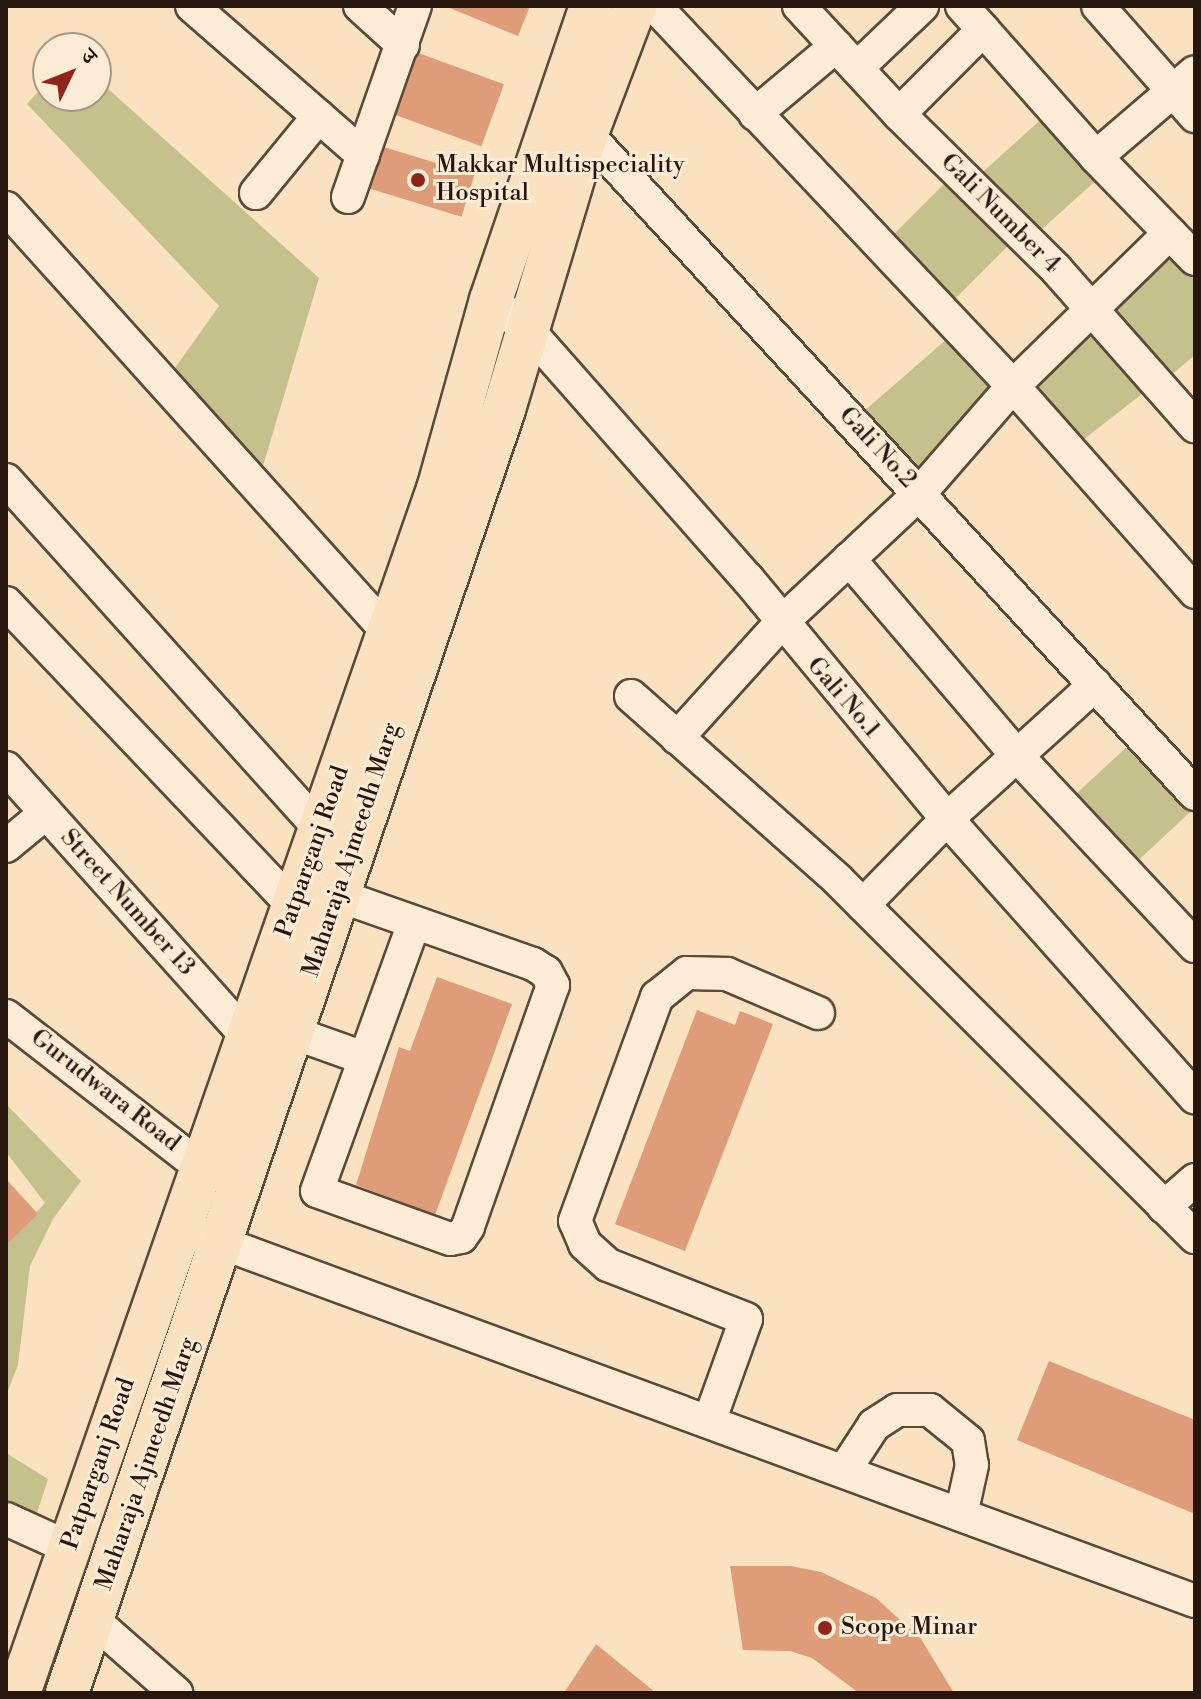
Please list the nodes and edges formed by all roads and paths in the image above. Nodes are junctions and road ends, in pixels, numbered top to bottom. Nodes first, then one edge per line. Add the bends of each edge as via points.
1 (192, 6) edge
2 (360, 6) edge
3 (415, 6) edge
4 (591, 6) edge
5 (635, 6) edge
6 (655, 6) edge
7 (799, 6) edge
8 (922, 6) edge
9 (1098, 6) edge
10 (973, 18) edge
11 (403, 45) junction
12 (847, 57) junction
13 (1183, 81) edge
14 (557, 102) junction
15 (755, 114) junction
16 (899, 114) junction
17 (319, 116) junction
18 (1195, 116) edge
19 (587, 133) junction
20 (363, 155) junction
21 (1096, 157) junction
22 (256, 193) dead end
23 (348, 197) dead end
24 (6, 208) edge
25 (1170, 233) junction
26 (1195, 259) edge
27 (491, 300) junction
28 (1090, 307) junction
29 (528, 330) junction
30 (1013, 386) junction
31 (1195, 426) edge
32 (6, 480) edge
33 (919, 494) junction
34 (849, 559) junction
35 (1195, 592) edge
36 (6, 603) edge
37 (781, 623) junction
38 (389, 633) junction
39 (1095, 685) junction
40 (631, 696) dead end
41 (677, 738) junction
42 (1018, 757) junction
43 (6, 768) edge
44 (1195, 794) edge
45 (46, 813) junction
46 (947, 819) junction
47 (321, 830) junction
48 (6, 846) edge
49 (337, 895) junction
50 (863, 905) junction
51 (294, 907) junction
52 (414, 923) junction
53 (1195, 946) edge
54 (818, 1013) dead end
55 (12, 1029) edge
56 (291, 1032) junction
57 (248, 1038) junction
58 (364, 1058) junction
59 (1195, 1097) edge
60 (222, 1177) junction
61 (1195, 1180) edge
62 (1164, 1207) junction
63 (181, 1230) junction
64 (1195, 1237) edge
65 (222, 1241) junction
66 (709, 1422) junction
67 (844, 1471) junction
68 (961, 1515) junction
69 (6, 1519) edge
70 (70, 1548) junction
71 (1195, 1601) edge
72 (93, 1620) junction
73 (19, 1693) edge
74 (67, 1693) edge
75 (176, 1693) edge

1 - 17 street
2 - 11 street
3 - 11 street
4 - 14 main road, Patparganj Road
5 - 19 main road, Maharaja Ajmeedh Marg
6 - 15 street
7 - 12 street, Gali Number 4
8 - 12 street
9 - 13 street
10 - 16 street
10 - 21 street
11 - 20 street
12 - 15 street
12 - 16 street, Gali Number 4
13 - 18 street
13 - 21 street
14 - 19 street, Gali No.2
14 - 27 main road, Patparganj Road
15 - 30 street
16 - 28 street, Gali Number 4
17 - 20 street
17 - 22 street
19 - 29 main road, Maharaja Ajmeedh Marg
19 - 33 street, Gali No.2
20 - 23 street
21 - 25 street
24 - 38 street
25 - 26 street
25 - 28 street
27 - 29 street, Gali No.1
27 - 38 main road, Patparganj Road via 439,486
28 - 30 street
28 - 31 street, Gali Number 4
29 - 37 street, Gali No.1
29 - 49 main road, Maharaja Ajmeedh Marg
30 - 33 street
30 - 35 street
32 - 47 street
33 - 34 street
33 - 39 street, Gali No.2
34 - 37 street
34 - 42 street
36 - 51 street
37 - 41 street
37 - 46 street, Gali No.1
38 - 47 main road, Patparganj Road
39 - 42 street
39 - 44 street, Gali No.2
40 - 41 street
41 - 50 street
42 - 46 street
42 - 53 street
43 - 45 street, Street Number 13
45 - 48 street
45 - 57 street, Street Number 13
46 - 50 street
46 - 59 street, Gali No.1
47 - 51 main road, Patparganj Road
49 - 52 street
49 - 56 main road, Maharaja Ajmeedh Marg
50 - 62 street
51 - 57 main road, Patparganj Road
52 - 58 street
52 - 58 street via 533,964 553,985 461,1237 450,1239 317,1191
54 - 66 street via 727,974 687,973 657,997 575,1221 585,1244 608,1265 746,1319
55 - 60 street, Gurudwara Road
56 - 58 street
56 - 60 main road, Maharaja Ajmeedh Marg
57 - 60 main road, Patparganj Road
60 - 63 main road, Patparganj Road
60 - 65 main road, Maharaja Ajmeedh Marg
61 - 62 street
62 - 64 street
63 - 65 street
63 - 70 main road, Patparganj Road
65 - 66 street
65 - 72 main road, Maharaja Ajmeedh Marg
66 - 67 street
67 - 68 street
67 - 68 street via 874,1425 897,1410 930,1410 968,1441 972,1465
68 - 71 street
69 - 70 street
70 - 73 main road, Patparganj Road
72 - 74 main road, Maharaja Ajmeedh Marg
72 - 75 street

